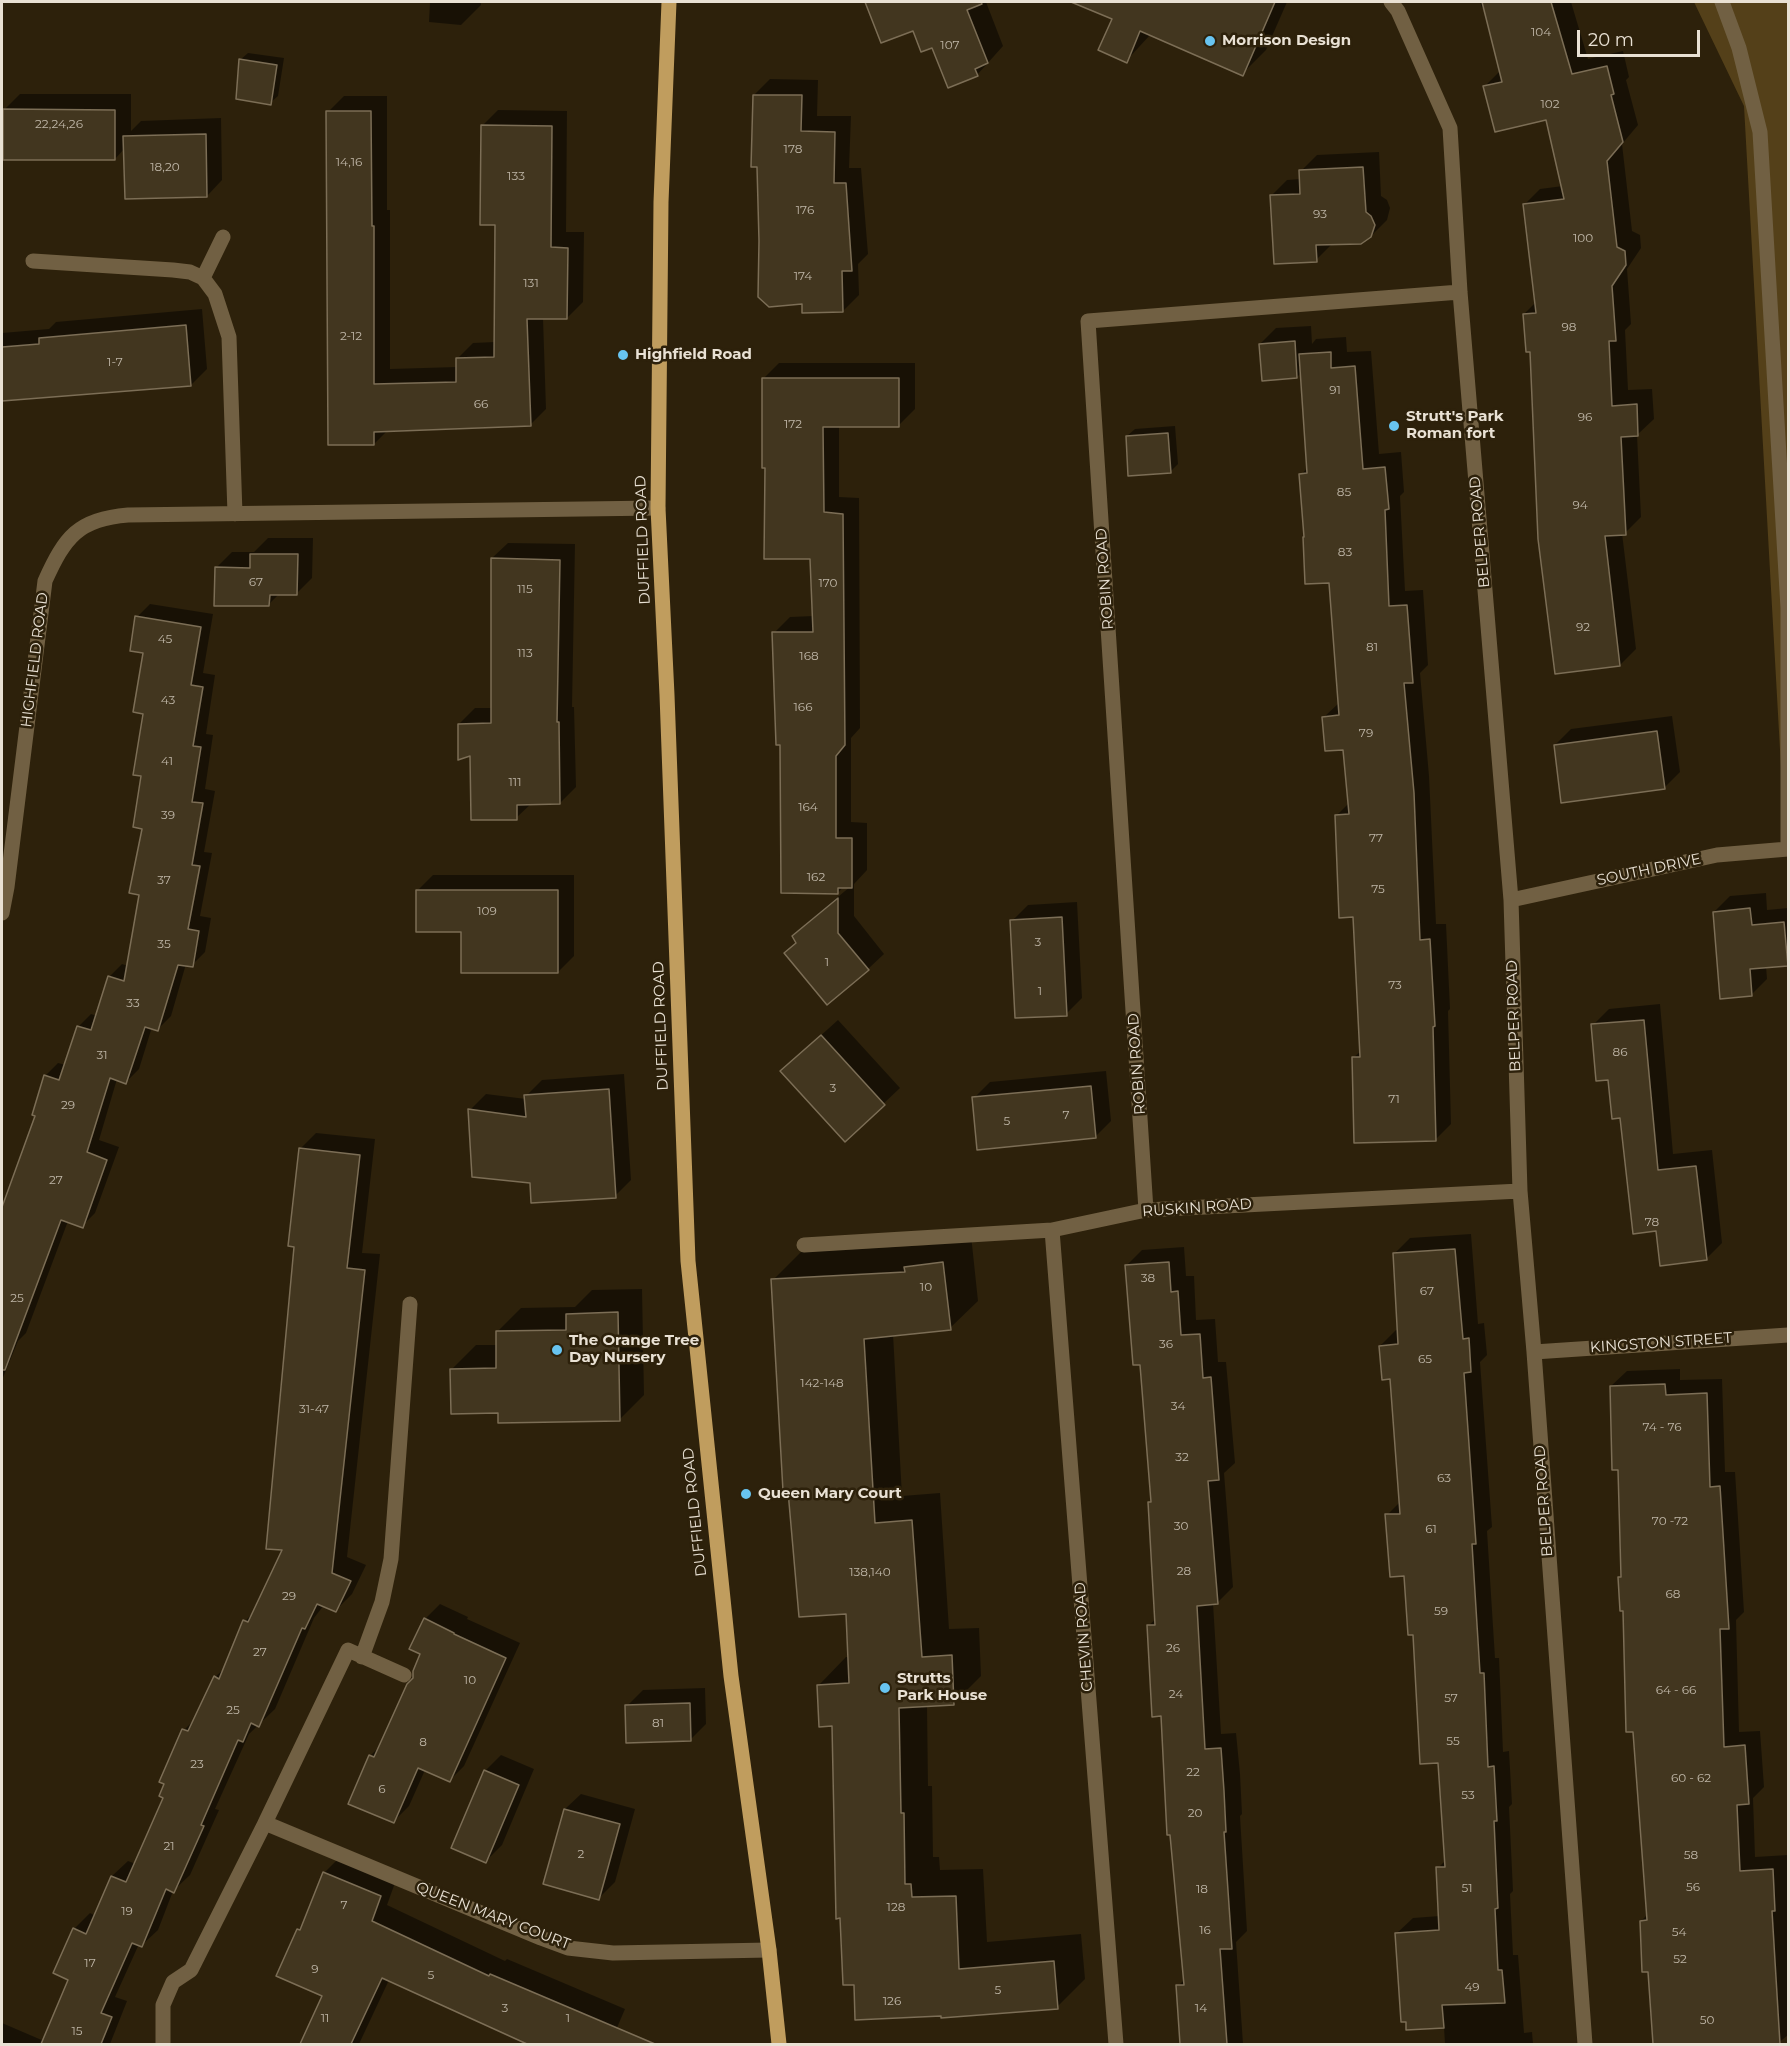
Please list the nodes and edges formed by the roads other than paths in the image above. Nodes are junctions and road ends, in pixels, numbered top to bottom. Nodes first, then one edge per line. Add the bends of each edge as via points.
1 (669, 2) edge
2 (1391, 2) edge
3 (1722, 2) edge
4 (223, 237) dead end
5 (33, 261) dead end
6 (203, 278) junction
7 (1460, 292) junction
8 (658, 508) junction
9 (235, 514) junction
10 (1788, 849) edge
11 (1511, 900) junction
12 (2, 914) edge
13 (1520, 1191) junction
14 (1146, 1210) junction
15 (1052, 1230) junction
16 (804, 1245) dead end
17 (410, 1304) dead end
18 (1788, 1335) edge
19 (1534, 1352) junction
20 (362, 1657) junction
21 (404, 1675) dead end
22 (265, 1823) junction
23 (769, 1950) junction
24 (163, 2044) edge
25 (779, 2044) edge
26 (1116, 2044) edge
27 (1585, 2044) edge

1 - 8 main road, DUFFIELD ROAD via 661,202
2 - 7 street, BELPER ROAD via 1450,128
3 - 10 street via 1739,48 1760,132 1788,608
4 - 6 street
5 - 6 street via 173,270
6 - 9 street via 215,294 229,337
7 - 11 street, BELPER ROAD
7 - 14 street, ROBIN ROAD via 1088,321
8 - 9 street, HIGHFIELD ROAD
8 - 23 main road, DUFFIELD ROAD via 688,1261 730,1676
9 - 12 street, HIGHFIELD ROAD via 110,516 80,529 60,550 42,594
10 - 11 street, SOUTH DRIVE via 1717,855
11 - 13 street, BELPER ROAD
13 - 14 street, RUSKIN ROAD
13 - 19 street, BELPER ROAD
14 - 15 street, RUSKIN ROAD
15 - 16 street, RUSKIN ROAD
15 - 26 street, CHEVIN ROAD
17 - 20 street via 391,1559 382,1602
18 - 19 street, KINGSTON STREET
19 - 27 street, BELPER ROAD
20 - 21 street
20 - 22 street via 348,1650
22 - 23 street, QUEEN MARY COURT via 568,1948 613,1953
22 - 24 street via 192,1970 172,1982 164,2005
23 - 25 main road, DUFFIELD ROAD

